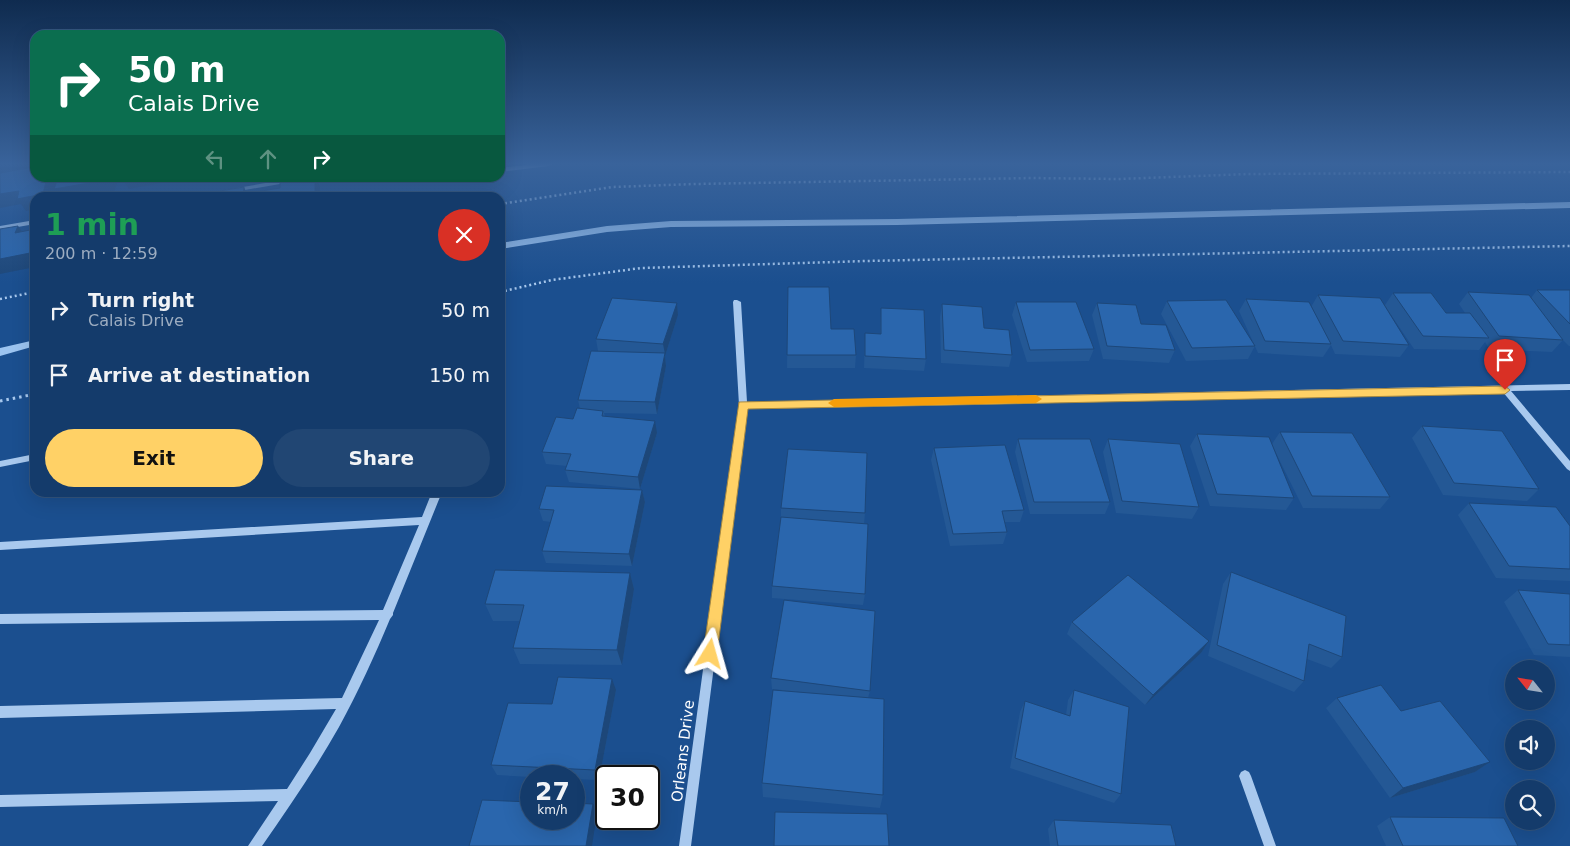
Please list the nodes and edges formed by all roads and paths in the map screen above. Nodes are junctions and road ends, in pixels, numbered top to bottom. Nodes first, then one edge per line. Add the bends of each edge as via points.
1 (30, 223) edge
2 (0, 228) edge
3 (1570, 246) edge
4 (505, 291) edge
5 (30, 293) edge
6 (0, 299) edge
7 (737, 302) dead end
8 (1570, 388) edge
9 (1505, 390) junction
10 (30, 395) edge
11 (0, 401) edge
12 (743, 405) junction
13 (30, 458) edge
14 (0, 464) edge
15 (1570, 467) edge
16 (435, 497) edge
17 (425, 522) junction
18 (0, 546) edge
19 (388, 615) junction
20 (0, 619) edge
21 (345, 703) junction
22 (0, 712) edge
23 (1245, 776) dead end
24 (290, 795) junction
25 (0, 802) edge
26 (254, 846) edge
27 (685, 846) edge
28 (1270, 846) edge

1 - 2 street
3 - 4 path via 642,268 552,280
5 - 6 path
7 - 12 street, Orleans Drive
8 - 9 street
9 - 12 street
9 - 15 street
10 - 11 path
12 - 27 street, Orleans Drive
13 - 14 street
16 - 17 street
17 - 18 street
17 - 19 street
19 - 20 street
19 - 21 street
21 - 22 street
21 - 24 street
23 - 28 street
24 - 25 street
24 - 26 street

